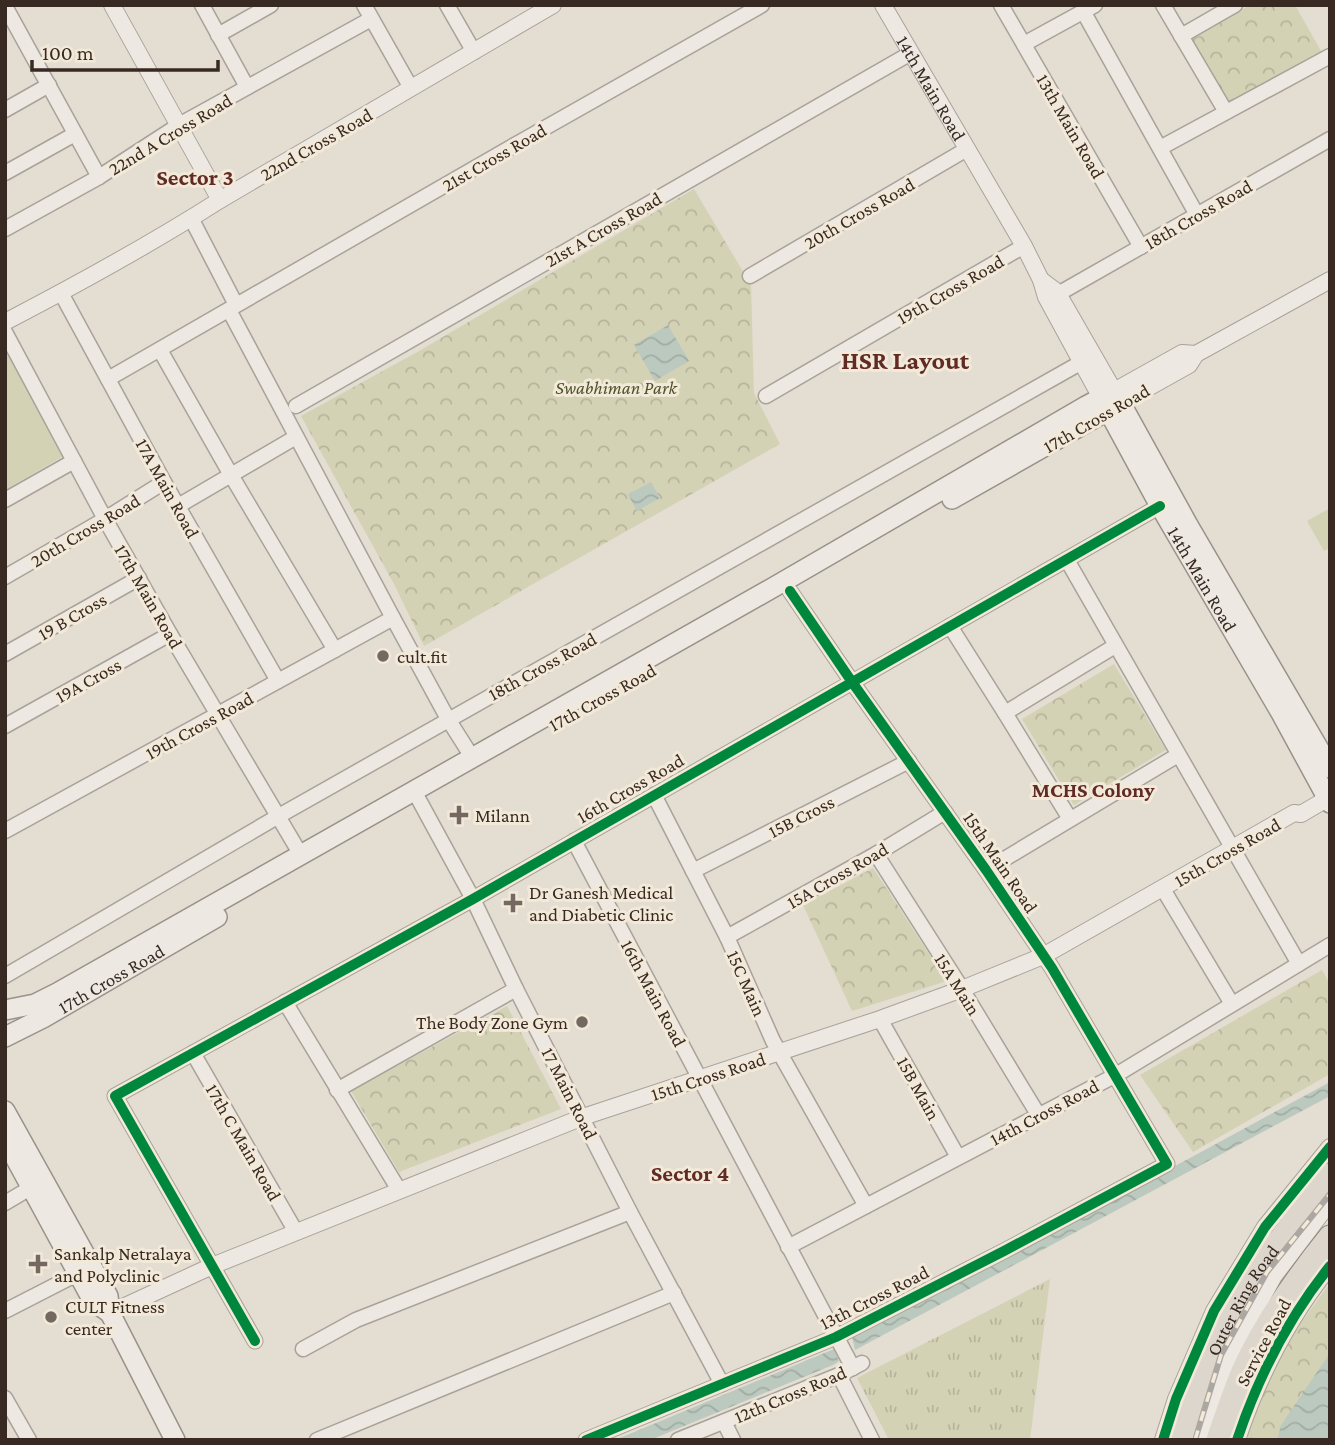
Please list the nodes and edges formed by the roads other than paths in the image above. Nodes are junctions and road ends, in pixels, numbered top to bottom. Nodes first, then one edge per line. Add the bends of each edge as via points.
1 (112, 5) edge
2 (202, 5) edge
3 (271, 5) edge
4 (364, 5) edge
5 (447, 5) edge
6 (762, 5) edge
7 (883, 5) edge
8 (1002, 5) edge
9 (1163, 5) edge
10 (1235, 5) edge
11 (5, 6) edge
12 (545, 7) edge
13 (1089, 8) edge
14 (372, 19) junction
15 (218, 35) junction
16 (1181, 36) junction
17 (1024, 44) junction
18 (474, 52) junction
19 (911, 53) junction
20 (1330, 56) edge
21 (49, 85) junction
22 (247, 88) junction
23 (411, 88) junction
24 (7, 106) edge
25 (1226, 112) junction
26 (179, 125) junction
27 (75, 134) junction
28 (1330, 139) edge
29 (1160, 148) junction
30 (967, 149) junction
31 (5, 173) edge
32 (99, 177) junction
33 (220, 200) junction
34 (1197, 215) junction
35 (191, 218) junction
36 (5, 229) edge
37 (1024, 246) junction
38 (1141, 247) junction
39 (750, 276) dead end
40 (1041, 280) junction
41 (1330, 280) edge
42 (1062, 291) junction
43 (61, 293) junction
44 (231, 305) junction
45 (5, 322) edge
46 (5, 332) edge
47 (160, 350) junction
48 (1082, 362) junction
49 (108, 379) junction
50 (766, 396) dead end
51 (1111, 401) junction
52 (296, 406) dead end
53 (296, 438) junction
54 (74, 461) junction
55 (231, 475) junction
56 (164, 482) junction
57 (5, 500) edge
58 (178, 506) junction
59 (1160, 506) junction
60 (105, 519) junction
61 (1067, 560) junction
62 (5, 577) edge
63 (139, 578) junction
64 (790, 591) junction
65 (393, 618) junction
66 (950, 626) junction
67 (170, 634) junction
68 (1115, 646) junction
69 (335, 650) junction
70 (5, 654) edge
71 (278, 681) junction
72 (852, 682) junction
73 (1005, 713) junction
74 (218, 714) junction
75 (448, 719) junction
76 (5, 726) edge
77 (465, 744) junction
78 (1178, 755) junction
79 (909, 761) junction
80 (1330, 768) edge
81 (1328, 794) edge
82 (654, 795) junction
83 (419, 800) junction
84 (945, 812) junction
85 (277, 817) junction
86 (1070, 819) junction
87 (5, 831) edge
88 (573, 841) junction
89 (1233, 849) junction
90 (876, 854) junction
91 (301, 855) junction
92 (986, 870) junction
93 (693, 871) junction
94 (1163, 889) junction
95 (473, 899) junction
96 (727, 937) junction
97 (1330, 945) edge
98 (1043, 956) junction
99 (1299, 964) junction
100 (5, 976) edge
101 (516, 989) junction
102 (962, 989) junction
103 (285, 1002) junction
104 (1232, 1004) junction
105 (18, 1014) edge
106 (880, 1019) junction
107 (5, 1037) edge
108 (193, 1053) junction
109 (780, 1053) junction
110 (1116, 1075) junction
111 (700, 1079) junction
112 (337, 1090) junction
113 (5, 1111) edge
114 (1039, 1116) junction
115 (583, 1117) junction
116 (5, 1139) edge
117 (1330, 1147) edge
118 (957, 1157) junction
119 (1167, 1164) joint
120 (1330, 1175) edge
121 (32, 1187) junction
122 (399, 1190) junction
123 (1330, 1202) edge
124 (5, 1203) edge
125 (866, 1206) junction
126 (630, 1212) junction
127 (296, 1232) junction
128 (1330, 1237) edge
129 (788, 1247) junction
130 (212, 1266) junction
131 (1330, 1266) edge
132 (85, 1270) junction
133 (674, 1293) junction
134 (5, 1311) edge
135 (110, 1313) junction
136 (255, 1341) dead end
137 (303, 1349) dead end
138 (848, 1354) junction
139 (839, 1375) junction
140 (722, 1384) junction
141 (5, 1398) edge
142 (724, 1422) junction
143 (29, 1440) edge
144 (175, 1440) edge
145 (317, 1440) edge
146 (586, 1440) edge
147 (678, 1440) edge
148 (733, 1440) edge
149 (872, 1440) edge
150 (1163, 1440) edge
151 (1179, 1440) edge
152 (1198, 1440) edge
153 (1218, 1440) edge
154 (1237, 1440) edge

1 - 26 street
2 - 15 street
3 - 15 street
4 - 14 street
5 - 18 street
6 - 44 street, 21st Cross Road
7 - 19 street, 14th Main Road
8 - 17 street, 13th Main Road
9 - 16 street
10 - 16 street
11 - 21 street
12 - 18 street, 22nd Cross Road
13 - 17 street
13 - 29 street
14 - 22 street, 22nd A Cross Road
14 - 23 street
15 - 22 street
16 - 25 street
17 - 38 street, 13th Main Road
18 - 23 street, 22nd Cross Road
19 - 30 street, 14th Main Road
19 - 52 street, 21st A Cross Road
20 - 25 street
21 - 24 street
21 - 27 street
22 - 26 street, 22nd A Cross Road
23 - 33 street, 22nd Cross Road
25 - 29 street
26 - 32 street, 22nd A Cross Road
26 - 33 street
27 - 31 street
27 - 32 street
28 - 34 street, 18th Cross Road
29 - 34 street
30 - 37 street, 14th Main Road
30 - 39 street, 20th Cross Road
32 - 36 street, 22nd A Cross Road
33 - 35 street, 22nd Cross Road
34 - 38 street, 18th Cross Road
35 - 43 street, 22nd Cross Road
35 - 44 street
37 - 40 street, 14th Main Road
37 - 50 street, 19th Cross Road
38 - 42 street, 18th Cross Road
40 - 42 street, 14th Main Road
40 - 48 street, 14th Main Road via 1045,297
41 - 51 street, 17th Cross Road via 1196,354 1182,353
42 - 51 street, 14th Main Road
43 - 45 street, 22nd Cross Road
43 - 49 street, 17A Main Road
44 - 47 street, 21st Cross Road
44 - 53 street
46 - 54 street, 17th Main Road
47 - 49 street, 21st Cross Road
47 - 55 street
48 - 51 street, 14th Main Road
48 - 75 street, 18th Cross Road
49 - 56 street, 17A Main Road
51 - 59 main road, 14th Main Road
51 - 64 main road, 17th Cross Road
51 - 77 main road, 17th Cross Road via 774,587
51 - 80 main road, 14th Main Road
53 - 55 street
53 - 65 street
54 - 57 street
54 - 60 street, 17th Main Road
55 - 58 street
55 - 69 street
56 - 58 street, 17A Main Road
56 - 60 street, 20th Cross Road
58 - 71 street, 17A Main Road
59 - 61 street, 16th Cross Road
59 - 81 main road, 14th Main Road
60 - 62 street, 20th Cross Road
60 - 63 street, 17th Main Road
61 - 66 street, 16th Cross Road
61 - 68 street
63 - 67 street, 17th Main Road
63 - 70 street, 19 B Cross
64 - 72 street, 15th Main Road
64 - 83 main road, 17th Cross Road
65 - 69 street, 19th Cross Road
65 - 75 street
66 - 72 street, 16th Cross Road
66 - 73 street
67 - 74 street, 17th Main Road
67 - 76 street, 19A Cross
68 - 73 street
68 - 78 street
69 - 71 street, 19th Cross Road
71 - 74 street, 19th Cross Road
72 - 79 street, 15th Main Road
72 - 82 street, 16th Cross Road
73 - 86 street
74 - 85 street, 17th Main Road
74 - 87 street, 19th Cross Road
75 - 77 street
75 - 85 street, 18th Cross Road
77 - 91 main road, 17th Cross Road
78 - 86 street
78 - 89 street
79 - 84 street, 15th Main Road
79 - 93 street, 15B Cross
81 - 89 street, 15th Cross Road via 1294,805 1294,813
82 - 88 street, 16th Cross Road
82 - 93 street, 15C Main
83 - 95 street, 17 Main Road
83 - 105 main road, 17th Cross Road via 43,1018
84 - 90 street, 15A Cross Road
84 - 92 street, 15th Main Road
85 - 91 street, 17th Main Road
85 - 100 street, 18th Cross Road
86 - 92 street
88 - 95 street, 16th Cross Road
88 - 111 street, 16th Main Road
89 - 94 street, 15th Cross Road
89 - 99 street
90 - 96 street, 15A Cross Road
90 - 102 street, 15A Main
91 - 105 main road, 17th Cross Road
92 - 98 street, 15th Main Road
93 - 96 street, 15C Main
94 - 98 street, 15th Cross Road
94 - 104 street
95 - 101 street, 17 Main Road
95 - 103 street, 16th Cross Road
96 - 109 street, 15C Main
97 - 99 street, 14th Cross Road
98 - 102 street, 15th Cross Road
98 - 110 street, 15th Main Road
99 - 104 street, 14th Cross Road
101 - 112 street
101 - 115 street, 17 Main Road
102 - 106 street, 15th Cross Road
102 - 114 street, 15A Main
103 - 108 street, 16th Cross Road
103 - 112 street
104 - 110 street, 14th Cross Road
105 - 107 main road, 17th Cross Road
106 - 109 street, 15th Cross Road
106 - 118 street, 15B Main
108 - 127 street, 17th C Main Road
108 - 130 street, 16th Cross Road via 115,1096
109 - 111 street, 15th Cross Road
109 - 125 street, 15C Main
110 - 114 street, 14th Cross Road
110 - 119 street, 15th Main Road
111 - 115 street, 15th Cross Road
111 - 129 street, 16th Main Road
112 - 122 street
113 - 132 main road
114 - 118 street, 14th Cross Road
115 - 122 street, 15th Cross Road
115 - 126 street, 17 Main Road
116 - 121 main road
117 - 150 street via 1265,1227 1214,1311
118 - 125 street, 14th Cross Road
119 - 138 street, 13th Cross Road
120 - 151 highway, Outer Ring Road via 1252,1276 1217,1342
121 - 124 street
121 - 132 main road
122 - 127 street, 15th Cross Road
123 - 152 street via 1269,1285 1230,1357
125 - 129 street, 14th Cross Road
126 - 133 street, 17 Main Road
126 - 137 street via 356,1320
127 - 130 street, 15th Cross Road
128 - 153 highway, Outer Ring Road via 1271,1319 1244,1368
129 - 138 street, 16th Main Road
130 - 135 street, 15th Cross Road
130 - 136 street
131 - 154 street, Service Road via 1273,1352
132 - 134 street
132 - 135 main road via 93,1301
133 - 140 street, 17 Main Road
133 - 145 street
135 - 144 main road
138 - 139 street, 12th Cross Road
138 - 140 street, 13th Cross Road
139 - 142 street, 12th Cross Road
139 - 149 street
140 - 146 street, 13th Cross Road
141 - 143 street
142 - 147 street, 12th Cross Road
142 - 148 street

